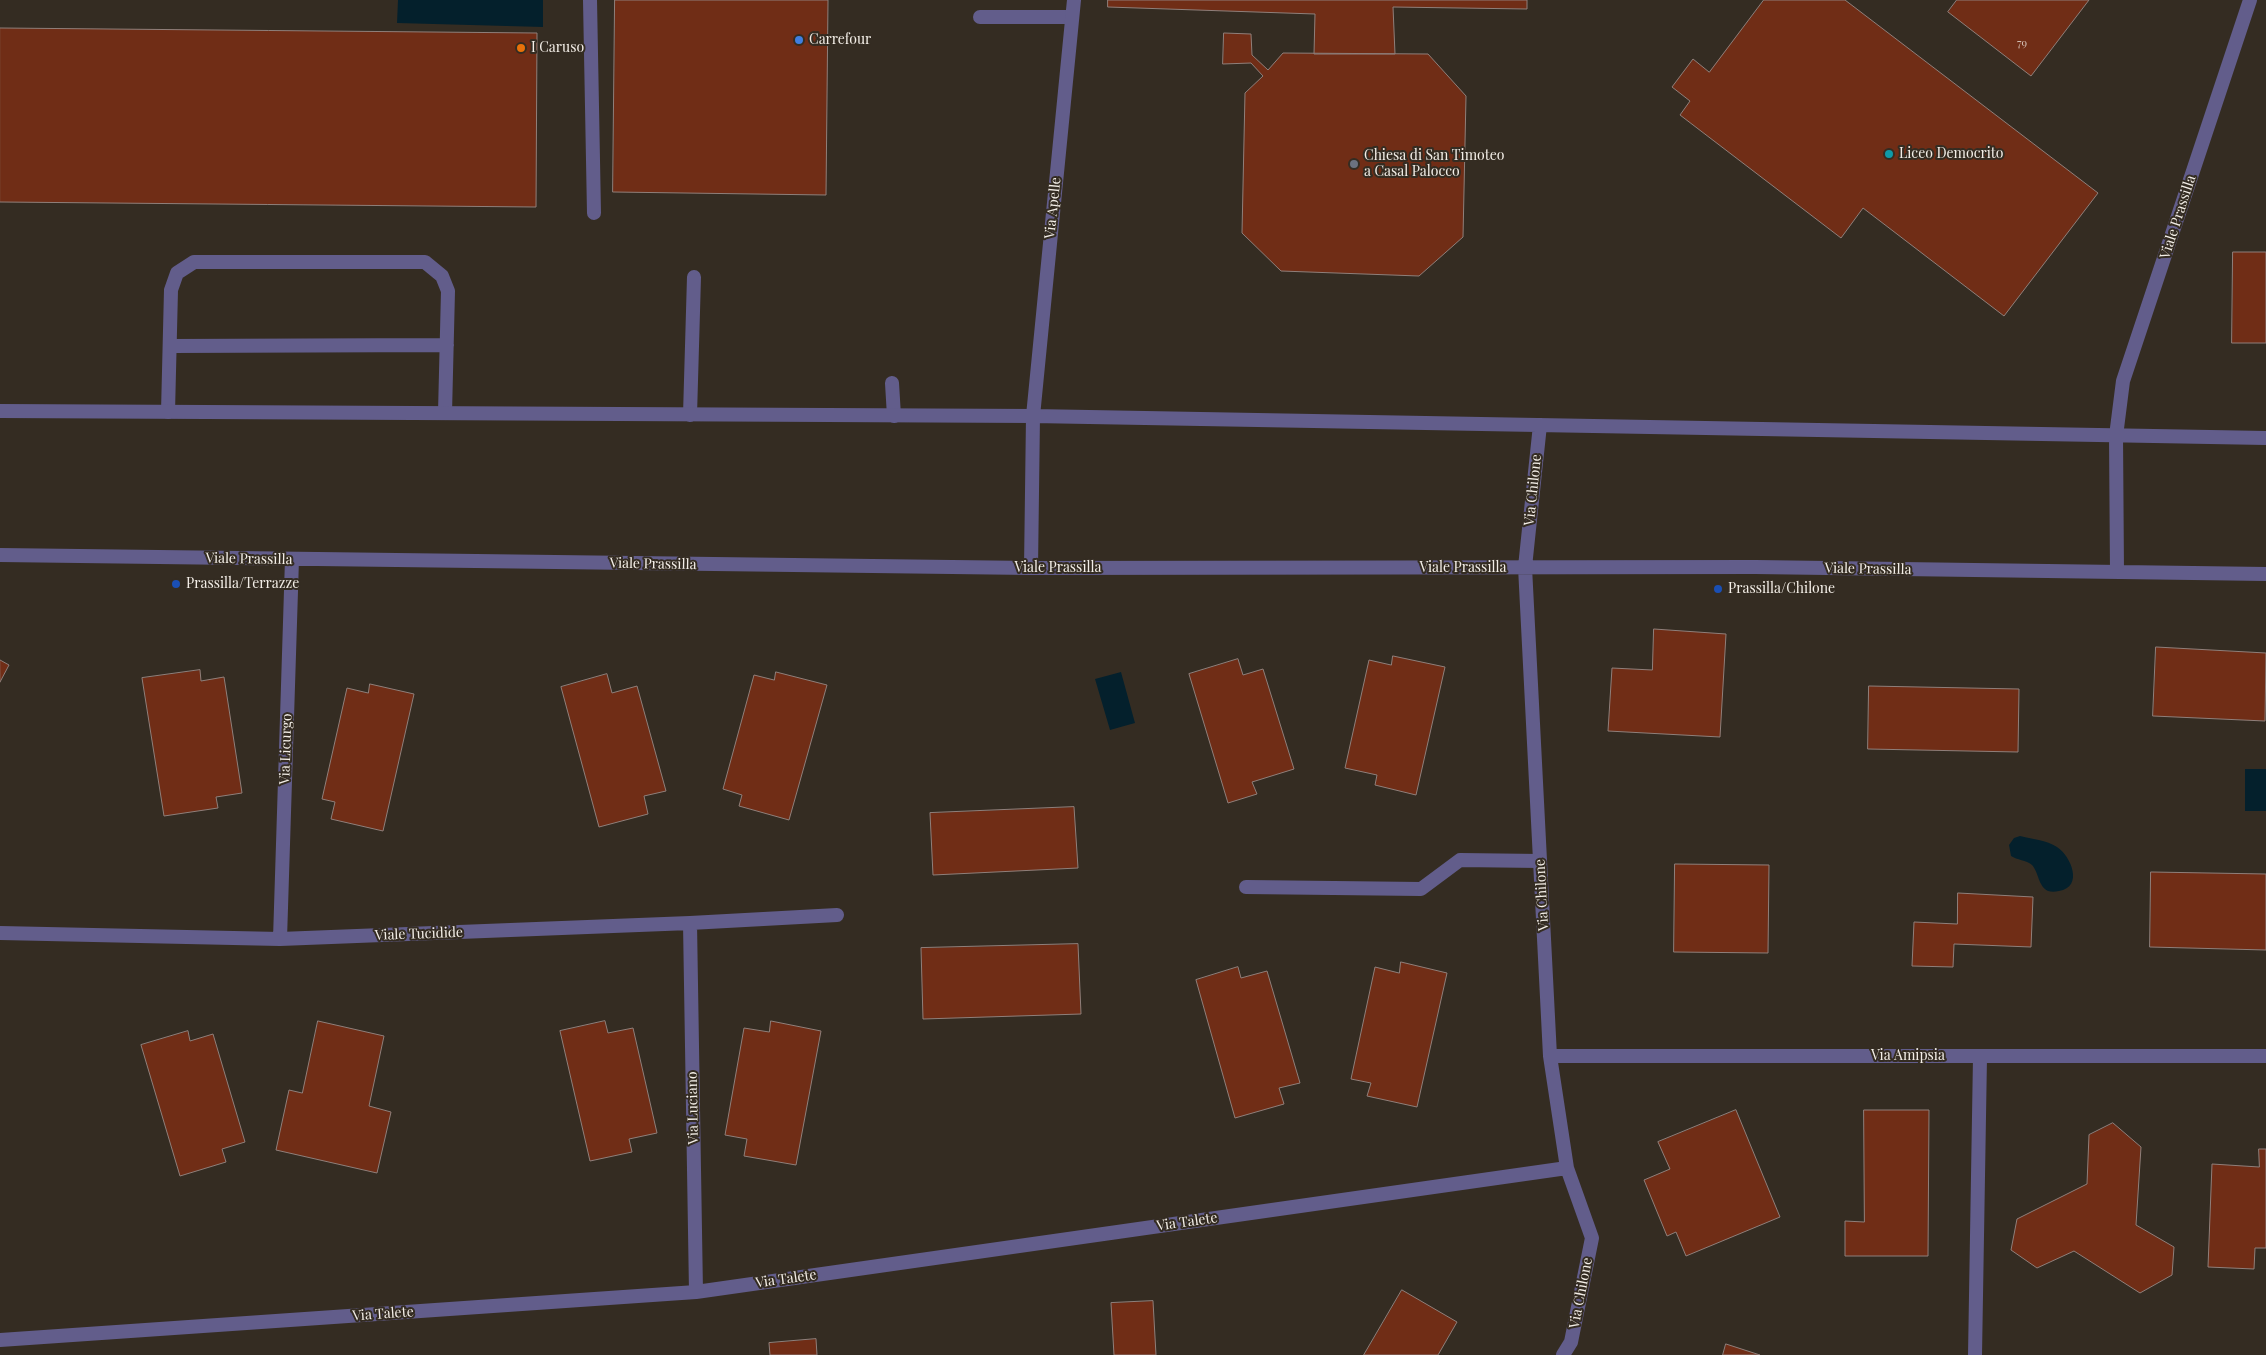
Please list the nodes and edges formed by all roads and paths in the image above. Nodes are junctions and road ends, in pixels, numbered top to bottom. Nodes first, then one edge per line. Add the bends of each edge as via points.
1 (590, 0) edge
2 (1074, 0) edge
3 (2250, 0) edge
4 (980, 17) dead end
5 (1072, 17) junction
6 (594, 213) dead end
7 (694, 277) dead end
8 (447, 345) junction
9 (171, 346) junction
10 (892, 383) dead end
11 (0, 412) edge
12 (168, 412) junction
13 (445, 414) junction
14 (690, 414) junction
15 (894, 416) junction
16 (1033, 416) junction
17 (1540, 425) junction
18 (2116, 436) junction
19 (2266, 438) edge
20 (0, 555) edge
21 (292, 559) junction
22 (1031, 568) junction
23 (1525, 568) junction
24 (2117, 572) junction
25 (2266, 574) edge
26 (1540, 861) junction
27 (1246, 887) dead end
28 (838, 915) dead end
29 (690, 923) junction
30 (0, 933) edge
31 (280, 939) junction
32 (1550, 1056) junction
33 (1980, 1056) junction
34 (2266, 1056) edge
35 (1567, 1168) junction
36 (696, 1292) junction
37 (0, 1340) edge
38 (1563, 1355) edge
39 (1975, 1355) edge

1 - 6 street
2 - 5 street, Via Apelle
3 - 18 street, Viale Prassilla via 2123,381
4 - 5 street
5 - 16 street, Via Apelle
7 - 14 street
8 - 9 street
8 - 9 street via 448,291 442,276 425,262 244,261 194,262 177,273 171,290
8 - 13 street
9 - 12 street
10 - 15 street
11 - 12 street
12 - 13 street
13 - 14 street
14 - 15 street
15 - 16 street
16 - 17 street
16 - 22 street, Via Apelle
17 - 18 street
17 - 23 street, Via Chilone
18 - 19 street
18 - 24 street, Viale Prassilla
20 - 21 street, Viale Prassilla
21 - 22 street, Viale Prassilla
21 - 31 street, Via Licurgo
22 - 23 street, Viale Prassilla
23 - 24 street, Viale Prassilla via 1755,567
23 - 26 street, Via Chilone
24 - 25 street, Viale Prassilla
26 - 27 street via 1460,860 1421,889
26 - 32 street, Via Chilone
28 - 29 street, Viale Tucidide
29 - 31 street, Viale Tucidide
29 - 36 street, Via Luciano
30 - 31 street, Viale Tucidide
32 - 33 street, Via Amipsia
32 - 35 street, Via Chilone
33 - 34 street, Via Amipsia
33 - 39 street
35 - 36 street, Via Talete
35 - 38 street, Via Chilone via 1592,1238 1572,1342
36 - 37 street, Via Talete

